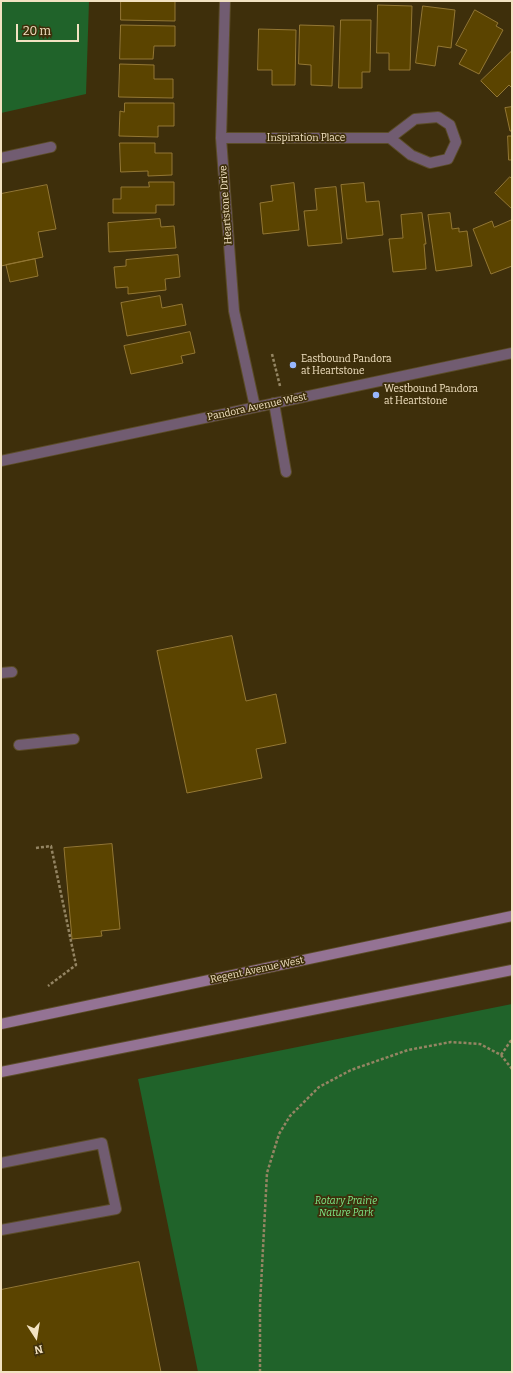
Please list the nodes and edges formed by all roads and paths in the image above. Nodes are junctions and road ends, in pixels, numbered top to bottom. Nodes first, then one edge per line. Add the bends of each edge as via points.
1 (224, 1) edge
2 (222, 138) junction
3 (390, 138) junction
4 (51, 147) dead end
5 (1, 158) edge
6 (512, 353) edge
7 (272, 354) dead end
8 (279, 402) junction
9 (255, 408) junction
10 (2, 458) edge
11 (286, 472) dead end
12 (12, 672) dead end
13 (1, 673) edge
14 (74, 739) dead end
15 (19, 745) dead end
16 (36, 848) dead end
17 (512, 916) edge
18 (512, 970) edge
19 (48, 986) dead end
20 (1, 1024) edge
21 (512, 1039) edge
22 (501, 1055) junction
23 (512, 1069) edge
24 (1, 1072) edge
25 (1, 1163) edge
26 (1, 1230) edge
27 (260, 1372) edge

1 - 2 street, Heartstone Drive
2 - 3 street, Inspiration Place
2 - 9 street, Heartstone Drive via 234,311
3 - 3 street via 411,155 430,163 448,159 456,142 450,125 438,116 415,120
4 - 5 street
6 - 8 street, Pandora Avenue West
7 - 8 path
8 - 9 street, Pandora Avenue West
8 - 11 street
9 - 10 street, Pandora Avenue West
12 - 13 street
14 - 15 street
16 - 19 path via 51,846 76,964
17 - 20 main road, Regent Avenue West
18 - 24 main road
21 - 22 path
22 - 23 path
22 - 27 path via 480,1044 450,1042 408,1050 351,1070 319,1087 290,1116 279,1134 267,1173 260,1304
25 - 26 street via 102,1143 116,1209

